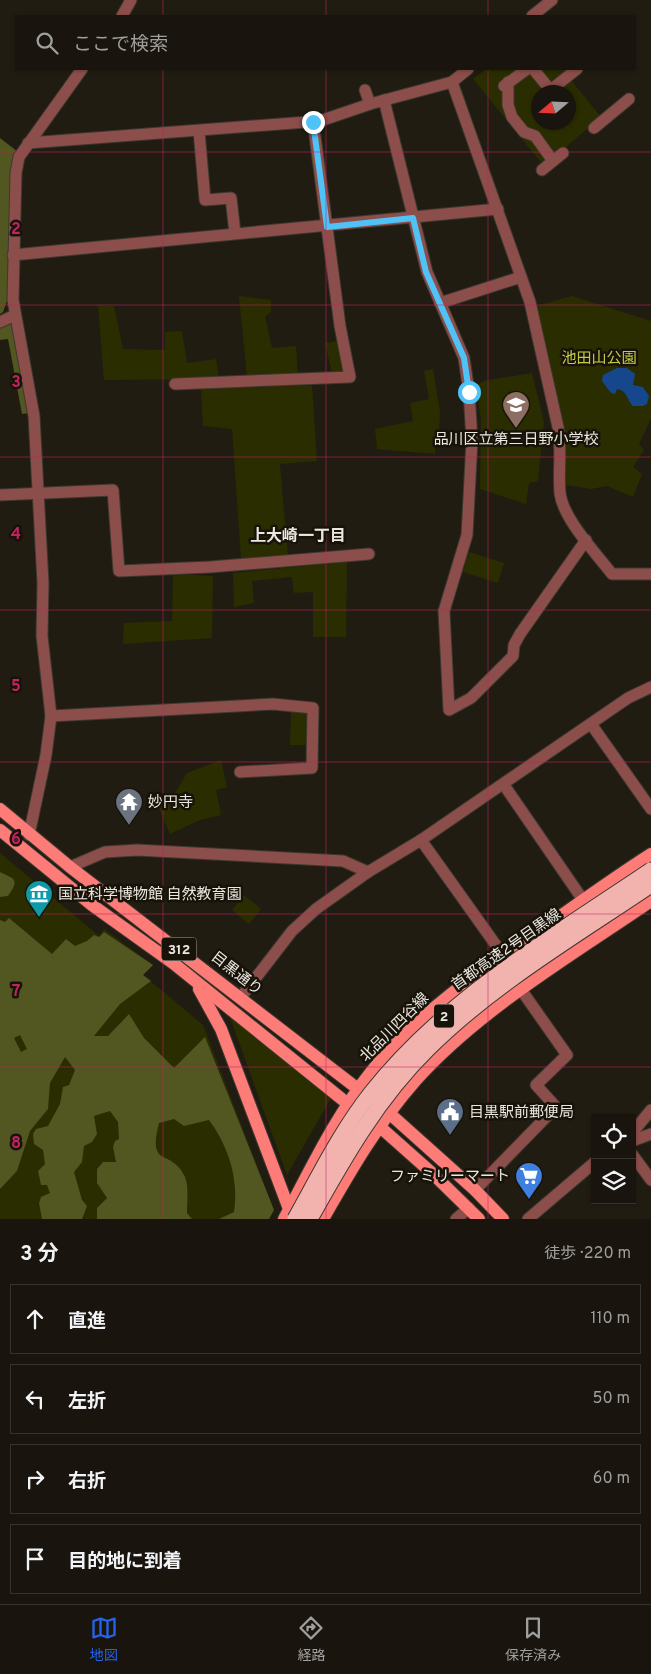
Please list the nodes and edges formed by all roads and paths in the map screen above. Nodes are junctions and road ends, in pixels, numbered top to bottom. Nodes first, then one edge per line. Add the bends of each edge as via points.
1 (132, 0) edge
2 (552, 0) edge
3 (123, 15) edge
4 (533, 15) edge
5 (81, 70) edge
6 (467, 70) edge
7 (529, 70) edge
8 (532, 70) edge
9 (576, 70) edge
10 (452, 82) junction
11 (544, 85) edge
12 (558, 85) edge
13 (365, 90) dead end
14 (629, 99) dead end
15 (384, 100) junction
16 (370, 104) junction
17 (313, 122) junction
18 (594, 128) dead end
19 (199, 131) junction
20 (552, 139) dead end
21 (28, 143) junction
22 (542, 146) junction
23 (563, 153) dead end
24 (553, 161) junction
25 (542, 170) dead end
26 (498, 209) junction
27 (413, 218) junction
28 (327, 227) junction
29 (235, 233) junction
30 (13, 255) junction
31 (521, 277) junction
32 (440, 303) junction
33 (15, 315) junction
34 (0, 322) edge
35 (175, 384) dead end
36 (37, 494) junction
37 (0, 495) edge
38 (586, 540) junction
39 (369, 554) dead end
40 (651, 574) edge
41 (651, 687) edge
42 (51, 716) junction
43 (591, 724) junction
44 (240, 772) dead end
45 (504, 784) junction
46 (0, 809) edge
47 (651, 810) edge
48 (0, 830) edge
49 (29, 835) junction
50 (421, 840) junction
51 (651, 854) edge
52 (70, 867) junction
53 (651, 870) edge
54 (368, 872) junction
55 (651, 886) edge
56 (583, 900) junction
57 (651, 900) edge
58 (503, 955) junction
59 (173, 963) junction
60 (522, 991) junction
61 (240, 996) junction
62 (358, 1089) junction
63 (348, 1104) junction
64 (651, 1110) edge
65 (389, 1113) junction
66 (379, 1126) junction
67 (636, 1128) edge
68 (651, 1134) edge
69 (636, 1140) edge
70 (636, 1159) edge
71 (591, 1165) edge
72 (651, 1180) edge
73 (475, 1190) junction
74 (469, 1208) junction
75 (289, 1216) edge
76 (310, 1219) edge
77 (323, 1219) edge
78 (456, 1219) edge
79 (479, 1219) edge
80 (503, 1219) edge
81 (528, 1219) edge

1 - 3 street
2 - 4 street
5 - 21 street
6 - 10 street
7 - 22 street via 506,84 508,105 512,117 524,132 535,136
8 - 11 street
9 - 12 street
10 - 15 street
10 - 26 street
13 - 16 street
14 - 18 street
15 - 16 street
15 - 27 street
16 - 17 street
17 - 19 street
17 - 28 street
19 - 21 street
19 - 29 street via 205,200 231,198
20 - 22 street
21 - 30 street via 19,156 16,173
22 - 24 street
23 - 24 street
24 - 25 street
26 - 27 street
26 - 31 street
27 - 28 street
27 - 32 street via 426,272
28 - 29 street
28 - 35 street via 350,377
29 - 30 street
30 - 33 street
31 - 32 street
31 - 38 street via 530,302 561,444 561,497 568,515
32 - 38 street via 464,358 472,440 468,535 444,611 449,710 471,698 513,656 520,634
33 - 34 street
33 - 36 street via 34,416
36 - 37 street
36 - 39 street via 113,490 119,571
36 - 42 street via 43,583 42,636
38 - 40 street via 612,574
41 - 43 street via 628,698
42 - 44 street via 273,704 313,708 312,768
42 - 49 street
43 - 45 street
43 - 47 street
45 - 50 street
45 - 56 street
46 - 49 main road, 目黒通り / 312
48 - 59 main road, 312 via 92,905
49 - 52 main road, 目黒通り / 312
50 - 54 street
50 - 58 street
51 - 56 main road, 北品川四谷線
52 - 54 street via 105,852 137,850 343,861
52 - 61 main road, 目黒通り / 312
53 - 75 highway, 首都高速2号目黒線 / 2, bridge via 480,987 419,1038 370,1094
54 - 61 street via 316,909 292,931
55 - 76 highway, 首都高速2号目黒線 / 2, bridge via 488,999 428,1049 357,1136
56 - 58 main road, 北品川四谷線
57 - 60 main road
58 - 62 main road, 北品川四谷線 via 417,1024
59 - 63 main road, 312
59 - 75 main road, 312 via 197,985 221,1029
60 - 65 main road via 485,1016 448,1048
60 - 73 street via 567,1055 536,1085 556,1107
61 - 62 main road, 目黒通り / 312
62 - 63 main road, 北品川四谷線
63 - 75 main road, 北品川四谷線
64 - 67 street
65 - 66 main road
65 - 73 main road
66 - 74 main road
66 - 77 main road
68 - 69 street
70 - 72 street
71 - 81 street
73 - 80 main road
74 - 78 street
74 - 79 main road

